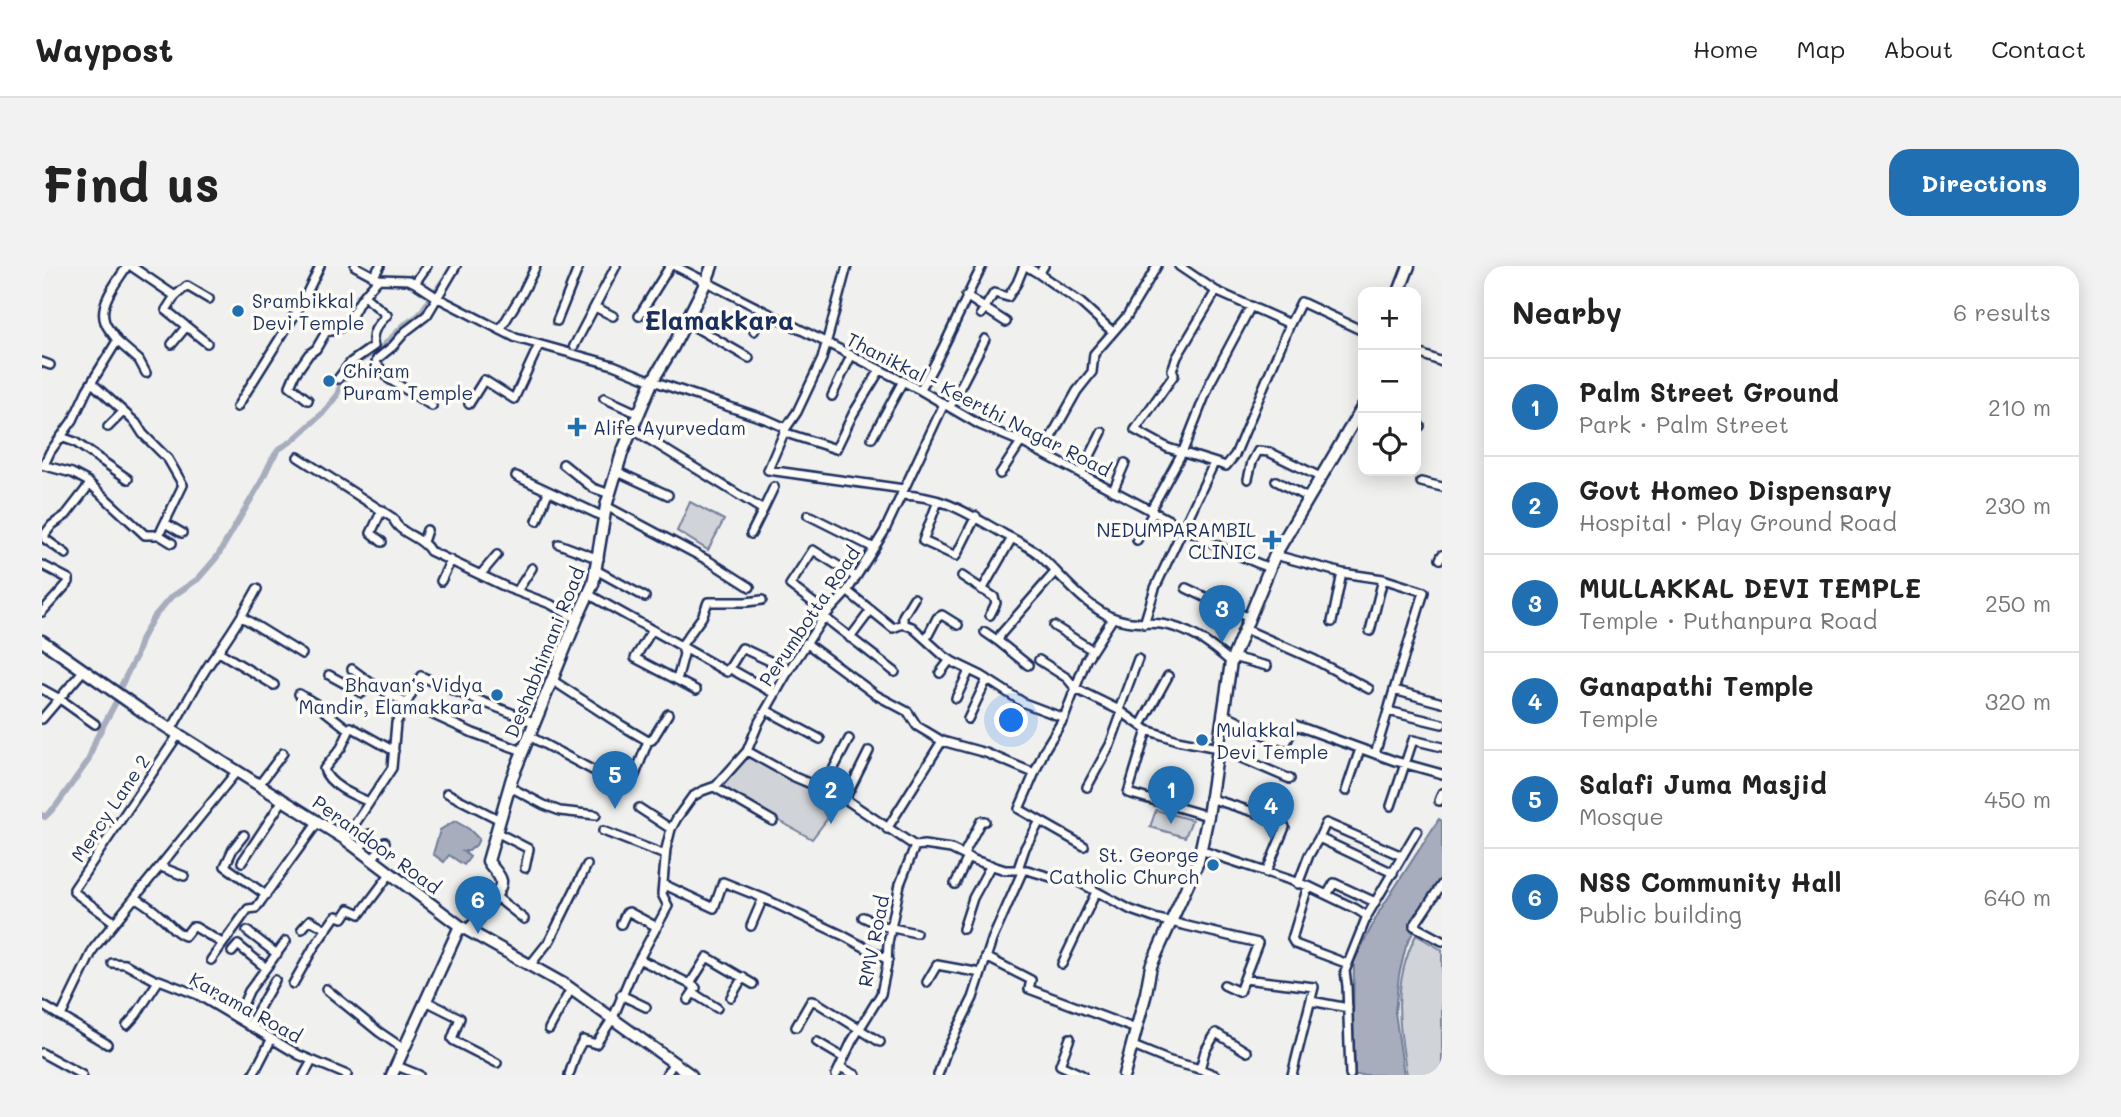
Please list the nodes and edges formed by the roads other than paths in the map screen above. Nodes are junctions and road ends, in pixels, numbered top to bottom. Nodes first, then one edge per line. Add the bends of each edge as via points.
1 (129, 266) edge
2 (320, 266) edge
3 (355, 266) edge
4 (380, 266) edge
5 (427, 266) edge
6 (456, 266) edge
7 (536, 266) edge
8 (579, 266) edge
9 (616, 266) edge
10 (673, 266) edge
11 (712, 266) edge
12 (847, 266) edge
13 (982, 266) edge
14 (1025, 266) edge
15 (1044, 266) edge
16 (1157, 266) edge
17 (1179, 266) edge
18 (1409, 266) edge
19 (1039, 274) junction
20 (376, 278) junction
21 (706, 282) junction
22 (415, 283) junction
23 (1401, 287) edge
24 (1216, 291) junction
25 (175, 296) junction
26 (364, 296) junction
27 (965, 296) junction
28 (438, 298) junction
29 (209, 299) dead end
30 (1251, 306) junction
31 (595, 307) junction
32 (983, 311) junction
33 (764, 312) junction
34 (612, 316) dead end
35 (639, 316) dead end
36 (557, 321) dead end
37 (1006, 321) dead end
38 (686, 322) junction
39 (1290, 324) junction
40 (186, 327) junction
41 (1358, 329) edge
42 (500, 330) junction
43 (754, 331) dead end
44 (1113, 332) junction
45 (985, 340) dead end
46 (117, 341) junction
47 (207, 343) dead end
48 (826, 343) junction
49 (172, 344) dead end
50 (539, 345) junction
51 (574, 346) dead end
52 (1421, 354) edge
53 (852, 356) junction
54 (749, 358) dead end
55 (42, 362) edge
56 (1442, 362) edge
57 (50, 365) dead end
58 (880, 370) junction
59 (146, 373) dead end
60 (338, 379) dead end
61 (653, 380) junction
62 (903, 382) junction
63 (92, 383) junction
64 (920, 390) junction
65 (832, 396) dead end
66 (604, 398) dead end
67 (309, 400) dead end
68 (469, 404) dead end
69 (947, 405) junction
70 (432, 406) dead end
71 (237, 407) dead end
72 (122, 412) junction
73 (1359, 413) edge
74 (639, 414) junction
75 (108, 427) dead end
76 (632, 429) junction
77 (788, 431) junction
78 (1102, 432) dead end
79 (61, 437) junction
80 (872, 438) dead end
81 (1021, 442) junction
82 (1183, 451) junction
83 (1042, 453) junction
84 (298, 457) dead end
85 (1125, 463) dead end
86 (1214, 463) junction
87 (563, 464) dead end
88 (43, 465) edge
89 (616, 471) junction
90 (1000, 474) dead end
91 (1081, 474) junction
92 (516, 476) dead end
93 (1320, 477) junction
94 (128, 479) dead end
95 (1248, 479) dead end
96 (1276, 481) dead end
97 (1421, 482) dead end
98 (90, 484) junction
99 (774, 487) dead end
100 (1442, 487) edge
101 (1113, 491) junction
102 (548, 492) junction
103 (903, 492) junction
104 (610, 494) junction
105 (668, 495) dead end
106 (1308, 498) junction
107 (938, 500) junction
108 (382, 510) junction
109 (763, 510) junction
110 (605, 511) junction
111 (1152, 512) junction
112 (808, 515) dead end
113 (976, 516) junction
114 (537, 521) dead end
115 (165, 523) junction
116 (1183, 528) junction
117 (427, 530) dead end
118 (182, 533) dead end
119 (751, 534) dead end
120 (159, 535) junction
121 (1012, 538) junction
122 (1137, 540) dead end
123 (382, 542) dead end
124 (424, 542) junction
125 (172, 543) dead end
126 (559, 544) dead end
127 (874, 548) junction
128 (66, 554) dead end
129 (497, 555) dead end
130 (1275, 555) junction
131 (451, 561) junction
132 (597, 564) junction
133 (42, 565) edge
134 (532, 568) dead end
135 (1269, 568) junction
136 (1055, 572) junction
137 (1342, 573) junction
138 (481, 574) junction
139 (962, 576) dead end
140 (856, 577) junction
141 (1383, 579) junction
142 (441, 581) dead end
143 (750, 587) dead end
144 (1186, 588) dead end
145 (257, 589) dead end
146 (982, 590) junction
147 (847, 591) junction
148 (517, 592) junction
149 (588, 594) junction
150 (645, 597) dead end
151 (914, 598) dead end
152 (762, 600) dead end
153 (871, 610) junction
154 (42, 612) edge
155 (825, 615) junction
156 (990, 615) dead end
157 (242, 617) junction
158 (1113, 618) junction
159 (1249, 618) junction
160 (577, 619) junction
161 (1332, 622) dead end
162 (903, 624) junction
163 (1144, 624) junction
164 (958, 625) dead end
165 (1055, 626) dead end
166 (1245, 629) junction
167 (652, 630) junction
168 (1370, 631) dead end
169 (985, 632) dead end
170 (850, 638) junction
171 (926, 639) junction
172 (42, 641) edge
173 (998, 641) junction
174 (806, 643) junction
175 (681, 646) junction
176 (1092, 650) junction
177 (219, 652) junction
178 (302, 654) dead end
179 (1139, 659) dead end
180 (1232, 659) junction
181 (950, 660) junction
182 (1039, 660) dead end
183 (1028, 665) dead end
184 (1267, 666) dead end
185 (729, 668) junction
186 (352, 669) dead end
187 (789, 670) junction
188 (83, 671) junction
189 (969, 671) junction
190 (895, 672) dead end
191 (940, 673) dead end
192 (329, 676) dead end
193 (1168, 676) dead end
194 (987, 679) junction
195 (552, 680) junction
196 (677, 680) junction
197 (371, 683) junction
198 (274, 685) dead end
199 (42, 689) edge
200 (1076, 689) junction
201 (696, 690) dead end
202 (1369, 690) dead end
203 (1394, 690) junction
204 (299, 694) dead end
205 (775, 694) junction
206 (956, 698) dead end
207 (60, 699) junction
208 (1442, 703) edge
209 (407, 704) junction
210 (423, 710) dead end
211 (766, 710) junction
212 (1120, 711) junction
213 (1388, 711) junction
214 (1222, 714) junction
215 (668, 715) dead end
216 (1064, 718) junction
217 (42, 719) edge
218 (968, 719) dead end
219 (535, 723) junction
220 (95, 724) dead end
221 (1442, 724) edge
222 (1144, 727) junction
223 (349, 730) junction
224 (174, 732) junction
225 (529, 736) junction
226 (820, 739) dead end
227 (849, 739) dead end
228 (648, 741) junction
229 (942, 741) junction
230 (1442, 747) edge
231 (1218, 748) junction
232 (1360, 749) junction
233 (394, 751) junction
234 (523, 751) junction
235 (747, 751) junction
236 (869, 751) dead end
237 (284, 753) dead end
238 (1375, 754) junction
239 (1404, 763) junction
240 (237, 771) junction
241 (1034, 773) junction
242 (598, 774) dead end
243 (1442, 774) edge
244 (635, 775) dead end
245 (1290, 779) dead end
246 (258, 785) junction
247 (510, 787) junction
248 (714, 787) junction
249 (1087, 787) dead end
250 (823, 789) junction
251 (1346, 791) dead end
252 (447, 793) dead end
253 (1209, 798) junction
254 (845, 799) junction
255 (283, 800) junction
256 (369, 802) junction
257 (1391, 806) dead end
258 (639, 808) dead end
259 (596, 815) dead end
260 (1208, 816) junction
261 (500, 820) junction
262 (773, 821) dead end
263 (985, 821) dead end
264 (1040, 821) junction
265 (318, 822) junction
266 (671, 829) junction
267 (887, 829) junction
268 (603, 831) dead end
269 (1418, 831) dead end
270 (496, 832) junction
271 (370, 834) dead end
272 (244, 835) dead end
273 (1318, 838) junction
274 (345, 839) junction
275 (385, 842) dead end
276 (915, 846) junction
277 (1084, 846) dead end
278 (359, 850) junction
279 (1200, 850) junction
280 (665, 855) junction
281 (966, 856) junction
282 (1402, 856) junction
283 (372, 860) junction
284 (242, 862) dead end
285 (587, 864) dead end
286 (991, 865) junction
287 (160, 867) junction
288 (525, 868) dead end
289 (1021, 869) junction
290 (1266, 873) junction
291 (1392, 873) junction
292 (390, 874) junction
293 (184, 876) dead end
294 (663, 884) junction
295 (955, 884) dead end
296 (1298, 884) junction
297 (1442, 884) edge
298 (1308, 886) junction
299 (1096, 892) junction
300 (265, 895) junction
301 (1327, 895) junction
302 (495, 896) junction
303 (1434, 896) junction
304 (136, 898) junction
305 (763, 898) junction
306 (1442, 901) edge
307 (1375, 902) junction
308 (1367, 916) junction
309 (863, 917) dead end
310 (524, 919) dead end
311 (114, 922) junction
312 (1170, 922) junction
313 (621, 924) dead end
314 (751, 926) dead end
315 (657, 927) junction
316 (892, 927) junction
317 (465, 928) junction
318 (302, 929) dead end
319 (326, 929) junction
320 (963, 929) dead end
321 (247, 931) dead end
322 (916, 933) dead end
323 (286, 941) dead end
324 (1442, 941) edge
325 (222, 943) junction
326 (232, 952) dead end
327 (277, 954) junction
328 (986, 957) junction
329 (639, 959) junction
330 (211, 960) dead end
331 (888, 960) junction
332 (112, 963) dead end
333 (1062, 964) dead end
334 (1348, 964) junction
335 (530, 965) junction
336 (266, 968) junction
337 (981, 973) junction
338 (743, 976) junction
339 (1244, 979) junction
340 (275, 980) dead end
341 (157, 981) junction
342 (927, 982) dead end
343 (293, 984) dead end
344 (690, 984) junction
345 (753, 985) dead end
346 (1224, 985) dead end
347 (326, 989) dead end
348 (571, 989) junction
349 (621, 995) junction
350 (731, 997) dead end
351 (426, 1001) junction
352 (1311, 1001) junction
353 (42, 1005) edge
354 (646, 1007) dead end
355 (717, 1008) dead end
356 (1348, 1008) junction
357 (61, 1016) junction
358 (237, 1018) junction
359 (613, 1018) junction
360 (127, 1025) dead end
361 (249, 1026) junction
362 (796, 1027) dead end
363 (549, 1029) dead end
364 (859, 1029) junction
365 (1136, 1030) junction
366 (1069, 1038) dead end
367 (271, 1040) junction
368 (817, 1042) dead end
369 (880, 1042) dead end
370 (107, 1044) dead end
371 (1133, 1046) junction
372 (404, 1049) junction
373 (42, 1052) edge
374 (1247, 1052) dead end
375 (844, 1058) junction
376 (312, 1061) junction
377 (674, 1062) junction
378 (498, 1063) dead end
379 (840, 1067) junction
380 (1200, 1069) junction
381 (394, 1071) edge
382 (82, 1075) edge
383 (253, 1075) edge
384 (304, 1075) edge
385 (347, 1075) edge
386 (419, 1075) edge
387 (569, 1075) edge
388 (666, 1075) edge
389 (691, 1075) edge
390 (836, 1075) edge
391 (856, 1075) edge
392 (938, 1075) edge
393 (1082, 1075) edge
394 (1124, 1075) edge
395 (1215, 1075) edge
396 (1292, 1075) edge
397 (1350, 1075) edge

1 - 25 street
1 - 46 street via 104,311 105,323
2 - 71 street
3 - 20 street
4 - 20 street
5 - 22 street
6 - 28 street
7 - 42 street
8 - 36 street
9 - 31 street
10 - 21 street, Thanikkal - Keerthi Nagar Road
10 - 35 street
11 - 21 main road, Deshabhimani Road
12 - 48 street
13 - 27 street
14 - 19 street
14 - 32 street via 1008,297 994,293
15 - 19 street
16 - 44 street
17 - 24 street
18 - 23 main road
19 - 44 street
20 - 22 street
20 - 26 street
21 - 33 street, Thanikkal - Keerthi Nagar Road
21 - 38 main road, Deshabhimani Road
22 - 28 street
24 - 30 street
24 - 82 street via 1177,358 1174,375 1135,430
25 - 29 street via 187,286
25 - 40 street via 166,310
26 - 60 street via 387,315 374,330 374,346 351,362
26 - 67 street via 351,320 326,332 295,374 290,386
27 - 32 street
27 - 64 street via 946,345
28 - 42 street
28 - 70 street via 427,315 376,363 389,379
30 - 39 street
30 - 82 street via 1210,383
31 - 34 street
31 - 51 street
32 - 37 street
33 - 43 street
33 - 48 street, Thanikkal - Keerthi Nagar Road
38 - 54 street
38 - 61 main road, Deshabhimani Road
39 - 41 street via 1301,302
39 - 86 street via 1235,455 1226,466
40 - 47 street
40 - 49 street
42 - 50 street
44 - 83 street via 1094,354 1092,372
45 - 69 street, Perumbotta Road
46 - 59 street via 139,360
46 - 63 street
48 - 53 street, Thanikkal - Keerthi Nagar Road
48 - 77 street
50 - 61 street
50 - 68 street via 514,399 484,380
52 - 56 street
53 - 58 street, Thanikkal - Keerthi Nagar Road
53 - 65 street
55 - 57 street
58 - 62 street, Thanikkal - Keerthi Nagar Road
58 - 77 street via 836,449
61 - 74 main road, Deshabhimani Road
61 - 77 street via 768,419
62 - 64 street, Thanikkal - Keerthi Nagar Road
62 - 80 street
63 - 72 street
63 - 79 street
64 - 69 street, Thanikkal - Keerthi Nagar Road
66 - 74 street
69 - 81 street, Thanikkal - Keerthi Nagar Road
69 - 103 street, Perumbotta Road
72 - 75 street
72 - 115 street via 168,459 183,485
73 - 93 main road
74 - 76 main road, Deshabhimani Road
76 - 89 main road, Deshabhimani Road
76 - 109 street
77 - 103 street via 768,470
78 - 91 street
79 - 88 street
79 - 94 street
81 - 83 street, Thanikkal - Keerthi Nagar Road
81 - 90 street
82 - 86 street
82 - 111 street
83 - 91 street, Thanikkal - Keerthi Nagar Road
84 - 108 street
85 - 101 street
86 - 116 street
87 - 104 street via 593,488
88 - 98 street
89 - 104 main road, Deshabhimani Road
89 - 105 street
91 - 101 street, Thanikkal - Keerthi Nagar Road
92 - 102 street
93 - 95 street via 1258,451
93 - 106 main road
96 - 106 street
97 - 100 street
98 - 120 street via 145,535
98 - 128 street via 45,534 45,539
99 - 109 street
101 - 111 street, Thanikkal - Keerthi Nagar Road
102 - 110 street
102 - 114 street
103 - 107 street
103 - 127 street, Perumbotta Road
104 - 110 main road, Deshabhimani Road
106 - 130 main road
107 - 113 street
107 - 113 street via 923,541 956,556
108 - 123 street via 371,533
108 - 124 street via 393,517 398,528
109 - 119 street
110 - 132 main road, Deshabhimani Road
110 - 143 street via 709,561
111 - 116 street, Thanikkal - Keerthi Nagar Road
111 - 122 street
112 - 127 street
113 - 121 street
115 - 118 street
115 - 120 street
116 - 135 street, Thanikkal - Keerthi Nagar Road
116 - 163 street
117 - 124 street
120 - 125 street
121 - 136 street via 1036,552
121 - 146 street
124 - 131 street via 430,551
126 - 132 street
127 - 140 street, Perumbotta Road
129 - 138 street
130 - 135 main road
130 - 137 street
131 - 138 street
131 - 142 street
132 - 149 main road, Deshabhimani Road
132 - 150 street
133 - 154 street via 69,582
134 - 148 street
135 - 159 main road
136 - 158 street via 1085,601
136 - 173 street
137 - 141 street
137 - 161 street
138 - 148 street
139 - 146 street
140 - 147 street, Perumbotta Road
140 - 155 street via 813,550 790,585
141 - 168 street
141 - 203 street via 1424,592
144 - 159 street
145 - 157 street
146 - 156 street via 996,603
147 - 153 street
147 - 155 street, Perumbotta Road
148 - 160 street
149 - 160 main road, Deshabhimani Road
149 - 167 street
151 - 162 street
152 - 175 street via 708,601
153 - 162 street via 892,628
153 - 170 street
155 - 170 street
155 - 174 street, Perumbotta Road
157 - 177 street
157 - 178 street
158 - 163 street
158 - 176 street
159 - 166 main road
160 - 195 main road, Deshabhimani Road
162 - 171 street
163 - 180 street via 1161,624 1196,635
164 - 171 street via 942,615
165 - 176 street
166 - 180 main road
166 - 202 street
167 - 175 street
167 - 196 street via 635,657
169 - 173 street
170 - 190 street
171 - 181 street
172 - 188 main road, Perandoor Road
173 - 183 street
174 - 187 street, Perumbotta Road
174 - 229 street via 876,695 908,712 917,726
175 - 185 street via 727,672
175 - 196 street via 684,654
176 - 200 street
177 - 198 street
177 - 224 street
179 - 212 street
180 - 184 street
180 - 214 main road
181 - 189 street
181 - 191 street
182 - 200 street via 1068,678
185 - 187 street via 742,648
185 - 205 street
186 - 197 street
187 - 205 street, Perumbotta Road
188 - 207 street
188 - 224 main road, Perandoor Road
189 - 194 street
189 - 206 street
192 - 197 street via 362,693
193 - 222 street
194 - 216 street via 1024,703
194 - 218 street
195 - 219 main road, Deshabhimani Road
195 - 228 street
196 - 201 street
197 - 209 street
199 - 207 street
200 - 212 street
200 - 216 street
203 - 208 street
203 - 213 street
204 - 223 street
205 - 211 street, Perumbotta Road
207 - 217 street
207 - 220 street
209 - 219 street via 421,676
209 - 233 street via 396,723
210 - 234 street
211 - 226 street
211 - 235 street, Perumbotta Road
212 - 222 street
212 - 249 street via 1110,745
213 - 221 street
213 - 238 street
214 - 231 main road
214 - 232 street via 1277,741 1287,741 1295,725
215 - 228 street
216 - 241 street
219 - 225 main road, Deshabhimani Road
222 - 231 street
222 - 260 street via 1128,793
223 - 233 street via 356,729
223 - 256 street via 324,772
224 - 240 main road, Perandoor Road
224 - 311 street, Mercy Lane 2 via 74,889
225 - 234 main road, Deshabhimani Road
225 - 242 street
227 - 250 street
228 - 244 street
229 - 241 street
229 - 267 street
230 - 239 street via 1413,740
231 - 245 street
231 - 253 main road
232 - 238 street
232 - 251 street
233 - 256 street via 392,768
234 - 247 main road, Deshabhimani Road
235 - 248 street, Perumbotta Road
235 - 250 street
236 - 254 street
237 - 246 street
238 - 239 street
239 - 243 street
239 - 257 street
240 - 246 main road, Perandoor Road
240 - 287 street
241 - 264 street via 1019,809
246 - 255 main road, Perandoor Road
247 - 259 street via 560,811
247 - 261 main road, Deshabhimani Road
248 - 262 street
248 - 266 street, Perumbotta Road via 692,797
250 - 254 street
252 - 261 street
253 - 260 main road
253 - 290 street via 1273,818 1285,827
254 - 267 street
255 - 265 main road, Perandoor Road
255 - 284 street
256 - 274 street
258 - 266 street
260 - 279 main road
261 - 270 main road, Deshabhimani Road
263 - 281 street via 981,821
264 - 277 street
264 - 289 street via 1025,848
265 - 274 main road, Perandoor Road
265 - 300 street
266 - 280 street, Perumbotta Road
267 - 276 street
268 - 280 street
269 - 282 street
270 - 288 street via 529,849
270 - 302 main road, Deshabhimani Road via 488,861 501,879
271 - 278 street
272 - 300 street via 225,866
273 - 282 street via 1326,823
273 - 291 street
273 - 296 street
274 - 278 main road, Perandoor Road
275 - 283 street
276 - 281 street via 951,849
276 - 316 street, RMV Road via 900,884
278 - 283 main road, Perandoor Road
279 - 290 street
279 - 312 main road
280 - 294 street, Perumbotta Road
281 - 286 street
281 - 295 street
282 - 291 street
283 - 292 main road, Perandoor Road
285 - 335 street via 550,940
286 - 289 street
286 - 320 street
287 - 293 street
287 - 304 street
289 - 299 street via 1073,879
289 - 328 street
290 - 296 street
291 - 307 street
292 - 317 main road, Perandoor Road
292 - 319 street via 360,914 349,909
294 - 305 street via 714,908 723,882
294 - 315 street, Perumbotta Road via 668,906
296 - 298 street
297 - 303 street
298 - 301 street
298 - 334 street via 1294,944
299 - 312 street via 1131,910
299 - 333 street
300 - 325 street
301 - 307 street via 1334,883
301 - 308 street
302 - 310 street
302 - 317 main road
303 - 306 street
303 - 324 street via 1414,926
304 - 311 street
304 - 325 street via 178,933 185,936 195,927
305 - 314 street
305 - 331 street
307 - 308 street
308 - 334 street
309 - 316 street
311 - 357 street via 94,948
312 - 339 street via 1258,943
312 - 365 main road via 1151,966
313 - 315 street via 629,912
315 - 329 street, Perumbotta Road
316 - 322 street
316 - 331 street, RMV Road
317 - 335 main road, Perandoor Road
317 - 351 main road
318 - 319 street via 310,920
319 - 343 street
321 - 327 street
323 - 327 street
325 - 330 street
326 - 336 street via 238,945
327 - 336 street
328 - 337 street
328 - 365 street via 1031,980 1029,989
329 - 344 street
329 - 349 street, Perumbotta Road
331 - 364 street, RMV Road via 881,994
332 - 341 street, Karama Road via 125,964
334 - 356 street
335 - 348 main road, Perandoor Road
336 - 358 street via 249,990
337 - 342 street via 937,965
337 - 392 street
338 - 344 street via 707,957
338 - 345 street
338 - 350 street
339 - 346 street via 1239,992
339 - 352 street via 1314,987
340 - 361 street
341 - 358 street, Karama Road via 179,986
341 - 360 street
344 - 355 street via 696,988 690,997
347 - 372 street
348 - 359 main road, Perandoor Road
348 - 363 street
349 - 354 street
349 - 359 street, Perumbotta Road
351 - 372 main road
351 - 378 street via 460,1018 454,1041
352 - 356 street
352 - 396 street
353 - 357 street
356 - 397 street
357 - 370 street
358 - 361 street, Karama Road
359 - 377 main road, Perandoor Road
359 - 387 street via 596,1044 583,1040
361 - 367 street, Karama Road
362 - 364 street via 811,1001
364 - 369 street
364 - 375 street, RMV Road
365 - 371 main road
366 - 393 street via 1060,1065
367 - 376 street, Karama Road
367 - 383 street
368 - 375 street
371 - 380 street
371 - 394 main road
372 - 381 main road
373 - 382 street
374 - 380 street via 1216,1033
375 - 379 street, RMV Road
376 - 384 street
376 - 385 street, Karama Road
377 - 388 street
377 - 389 main road, Perandoor Road
379 - 390 street, RMV Road
379 - 391 street
380 - 395 street
381 - 386 street

